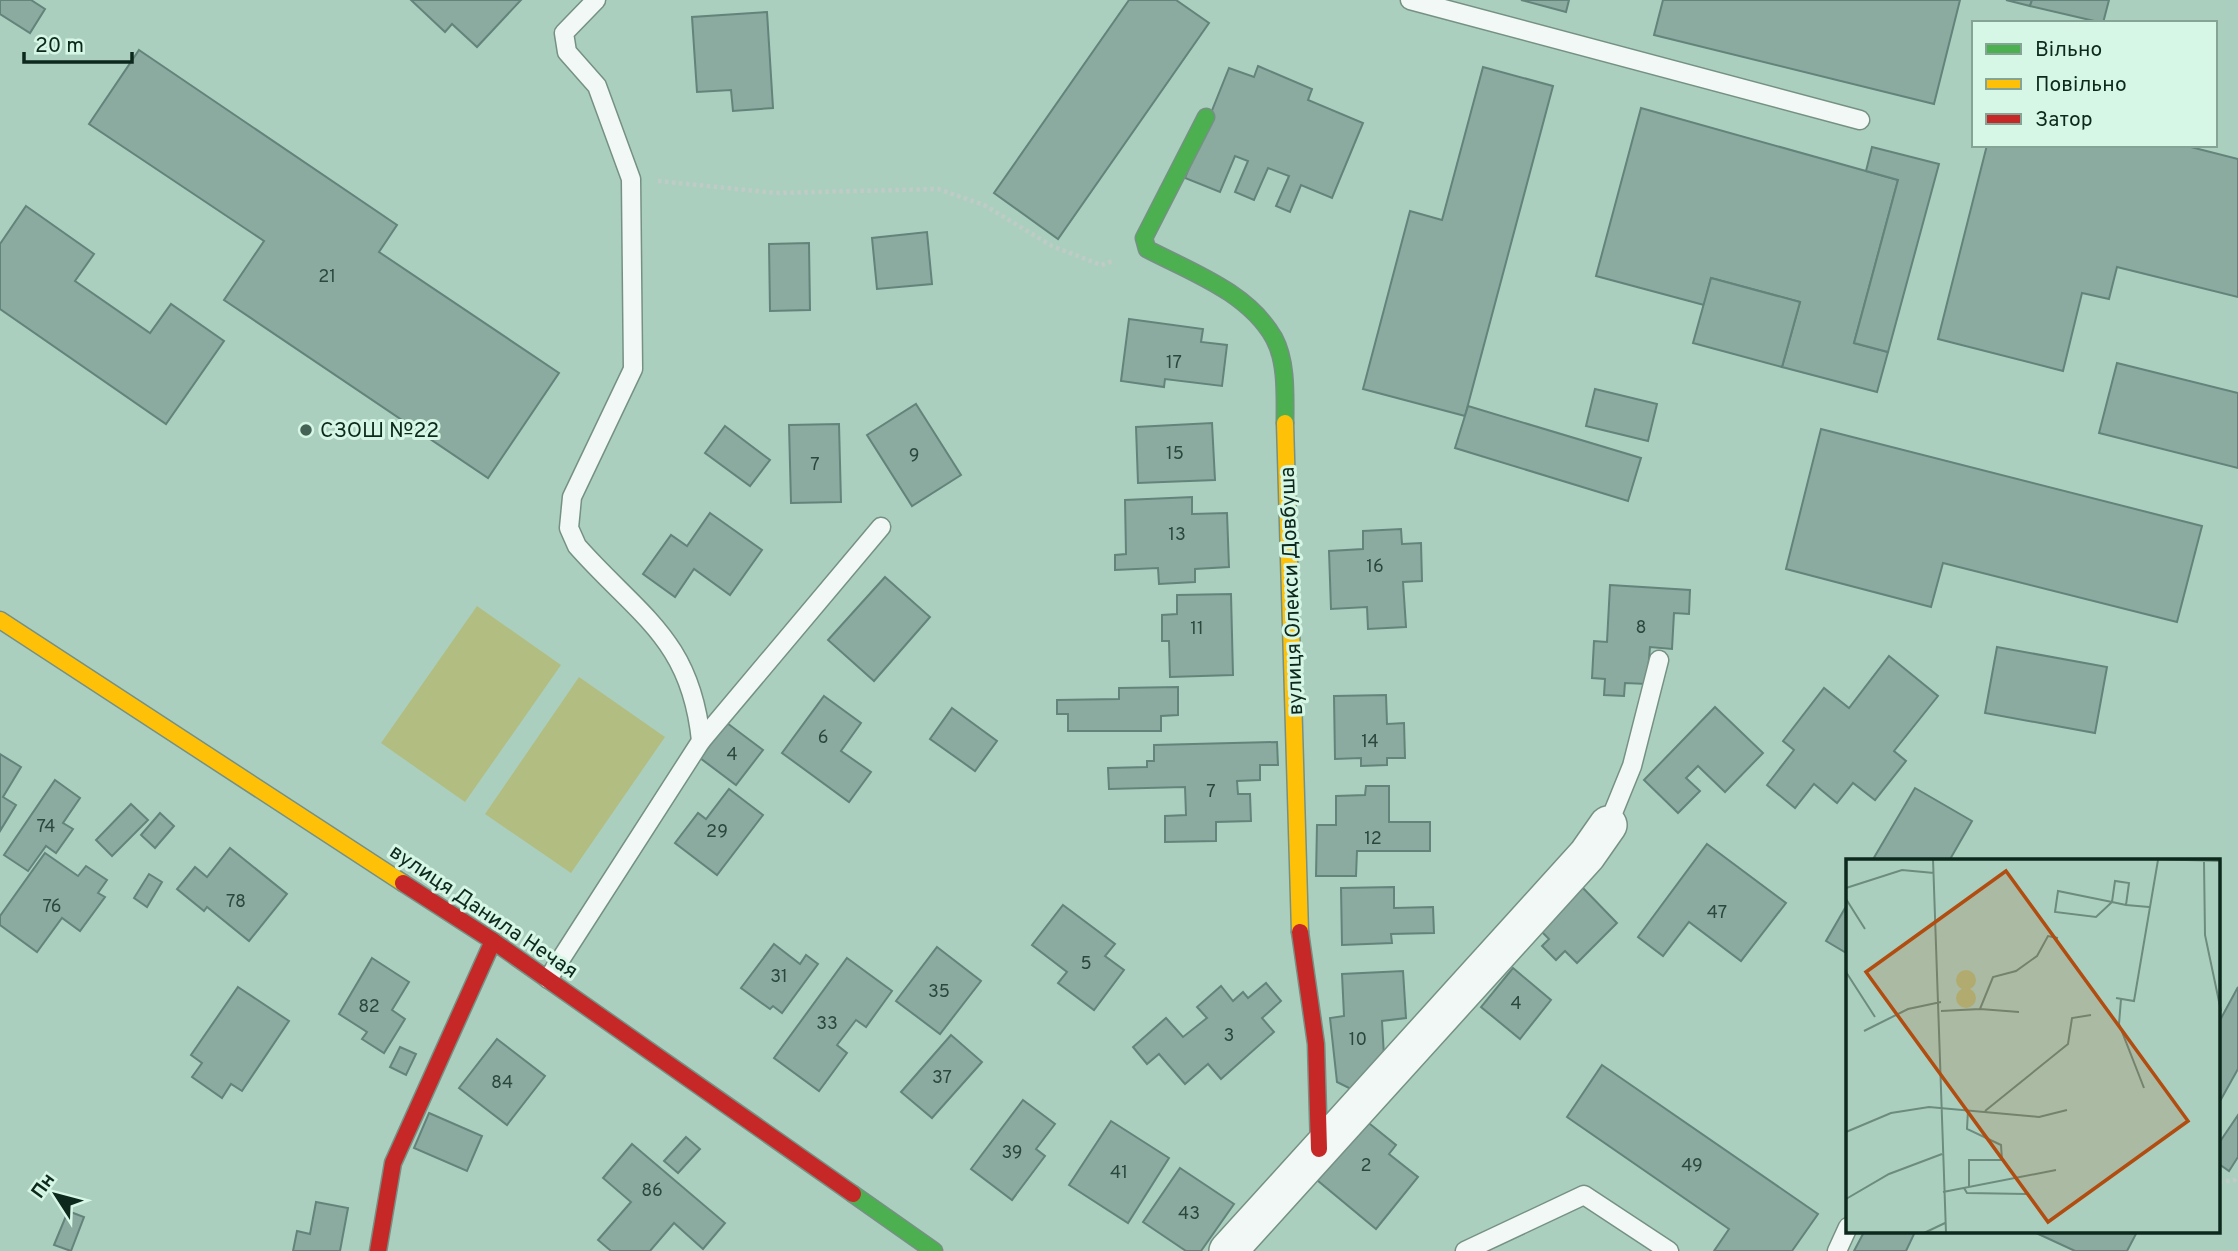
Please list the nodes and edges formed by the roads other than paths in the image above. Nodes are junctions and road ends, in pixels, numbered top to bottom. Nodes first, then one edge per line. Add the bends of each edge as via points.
1 (596, 0) edge
2 (1410, 0) edge
3 (1206, 117) dead end
4 (1860, 120) dead end
5 (881, 527) dead end
6 (0, 620) edge
7 (1659, 660) dead end
8 (701, 741) junction
9 (1608, 825) joint
10 (493, 941) junction
11 (548, 979) junction
12 (1319, 1149) junction
13 (1846, 1231) edge
14 (1238, 1248) edge
15 (378, 1251) edge
16 (934, 1251) edge
17 (1465, 1251) edge
18 (1669, 1251) edge
19 (1837, 1251) edge

1 - 8 lane via 565,33 567,52 597,86 631,178 633,369 572,497 569,528 584,554 670,645 693,689
2 - 4 lane
3 - 12 street, вулиця Олекси Довбуша via 1144,238 1146,250 1238,297 1274,338 1284,374 1298,921 1316,1044
5 - 8 lane
6 - 10 street, вулиця Данила Нечая
7 - 9 lane via 1632,766
8 - 11 lane
9 - 12 street via 1587,855
10 - 11 street, вулиця Данила Нечая
10 - 15 street via 393,1163
11 - 16 street, вулиця Данила Нечая
12 - 14 street
13 - 19 lane
17 - 18 lane via 1584,1195

